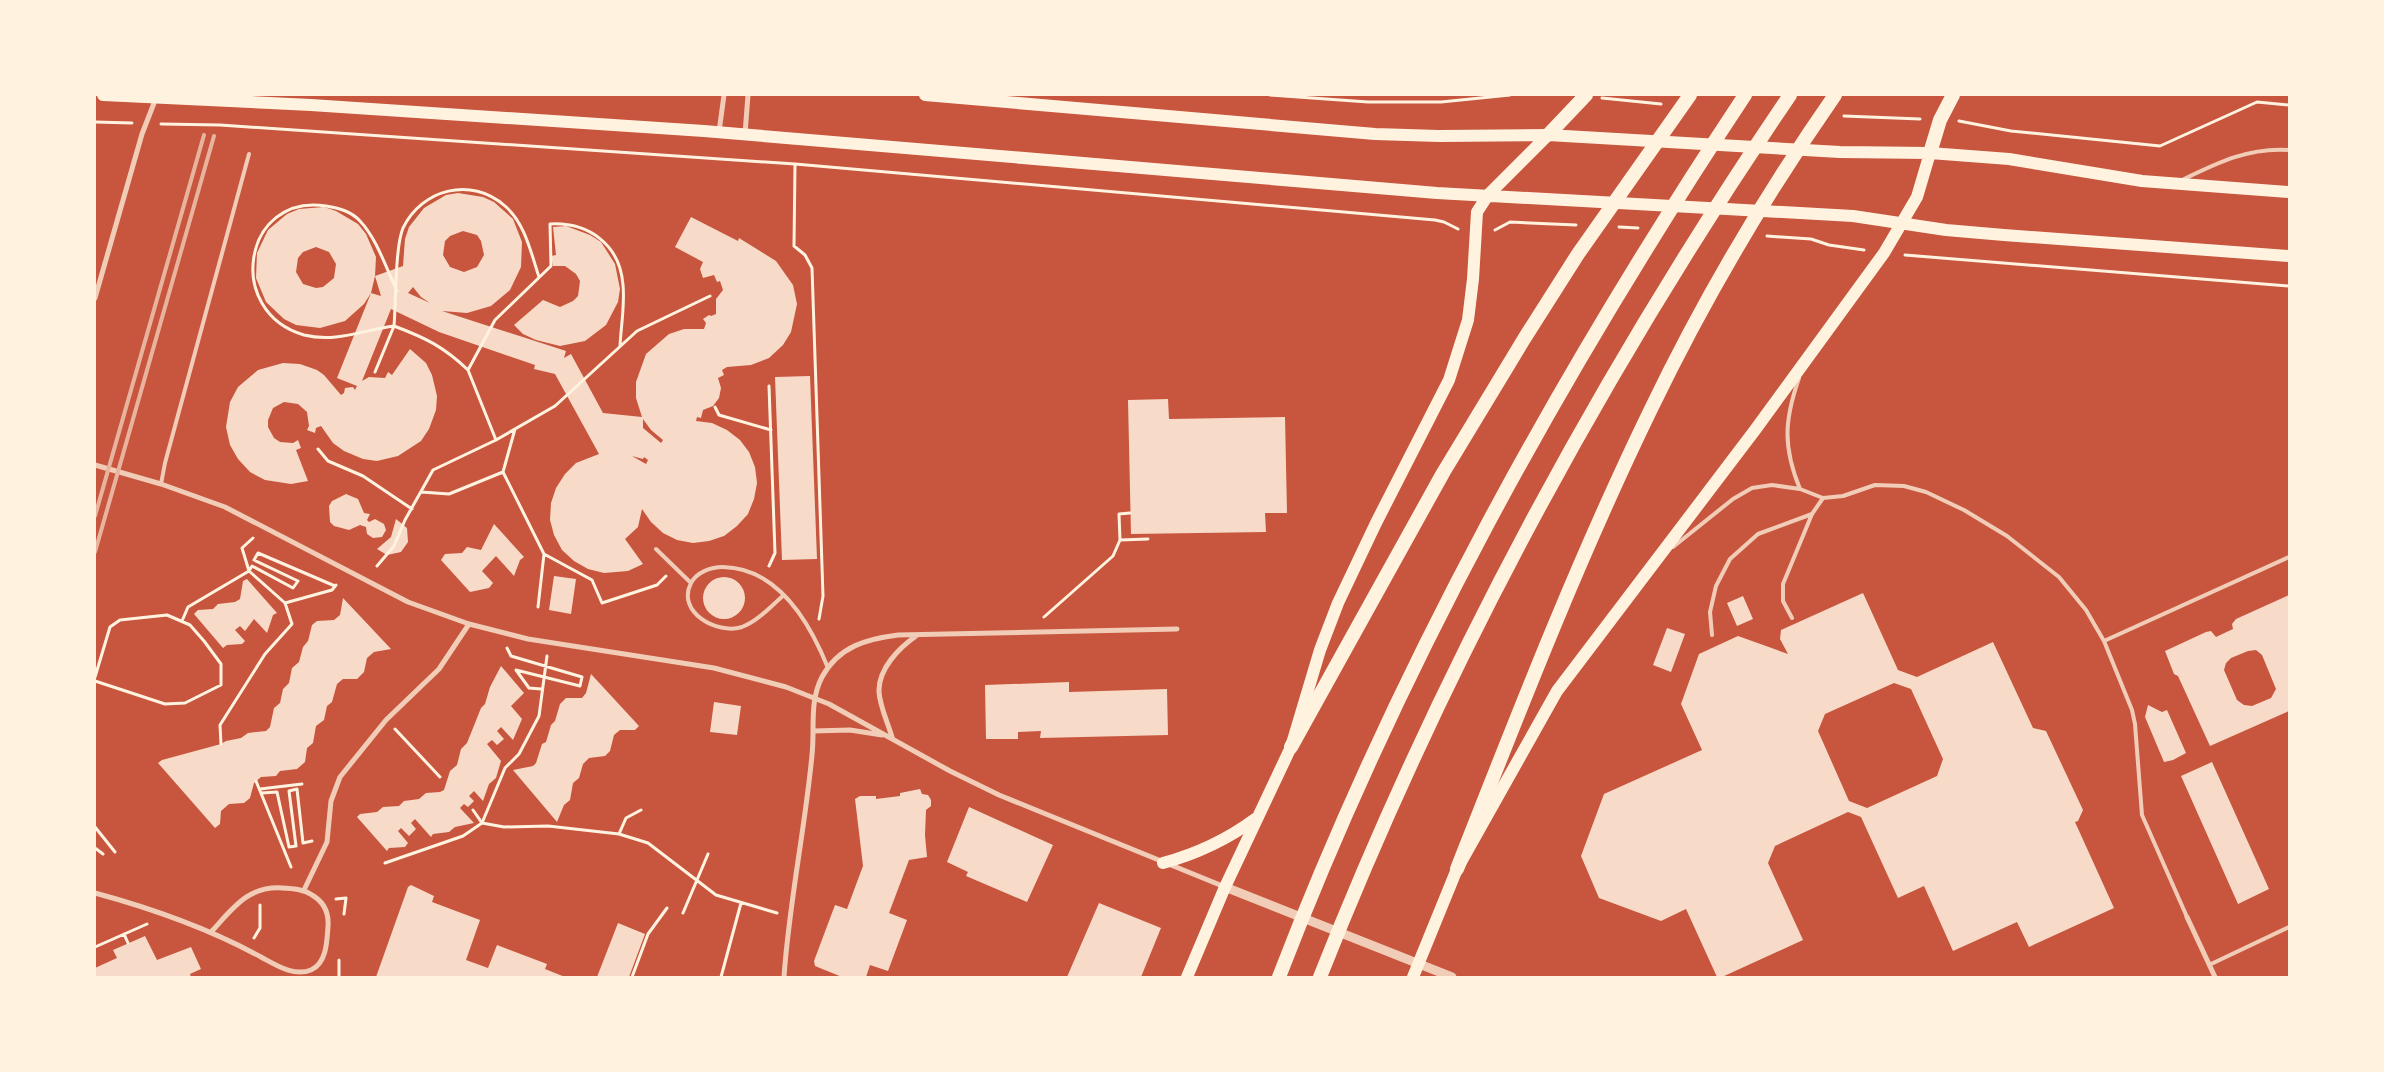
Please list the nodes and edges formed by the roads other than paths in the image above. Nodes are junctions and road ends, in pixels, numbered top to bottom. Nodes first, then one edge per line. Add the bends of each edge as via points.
1 (102, 95) edge
2 (724, 95) edge
3 (748, 95) edge
4 (925, 95) edge
5 (1586, 95) edge
6 (1690, 95) edge
7 (1745, 95) edge
8 (1790, 95) edge
9 (1835, 95) edge
10 (1952, 95) edge
11 (156, 96) edge
12 (719, 132) junction
13 (745, 134) junction
14 (1548, 135) junction
15 (2289, 150) edge
16 (1930, 153) junction
17 (249, 154) dead end
18 (2175, 184) junction
19 (2289, 192) edge
20 (1488, 195) junction
21 (1903, 224) junction
22 (2289, 256) edge
23 (95, 298) edge
24 (1807, 358) junction
25 (95, 465) edge
26 (161, 484) junction
27 (1800, 489) junction
28 (1823, 498) junction
29 (1812, 514) junction
30 (656, 549) dead end
31 (2289, 557) edge
32 (1655, 561) junction
33 (691, 583) junction
34 (784, 595) junction
35 (1792, 618) dead end
36 (469, 624) junction
37 (1177, 629) dead end
38 (917, 635) junction
39 (1712, 635) dead end
40 (2104, 641) junction
41 (828, 669) junction
42 (815, 699) junction
43 (813, 731) junction
44 (892, 738) junction
45 (1291, 747) junction
46 (1257, 818) junction
47 (1163, 863) junction
48 (1457, 869) junction
49 (1225, 887) junction
50 (304, 890) junction
51 (95, 893) edge
52 (2187, 917) joint
53 (2289, 927) edge
54 (212, 931) junction
55 (1419, 963) junction
56 (2209, 965) junction
57 (784, 977) edge
58 (1187, 977) edge
59 (1279, 977) edge
60 (1320, 977) edge
61 (1413, 977) edge
62 (1452, 977) edge
63 (2215, 977) edge

1 - 11 main road
2 - 12 street
3 - 13 street
4 - 14 main road via 1375,134
5 - 14 highway
6 - 45 highway via 1578,254 1524,339 1444,473
7 - 59 highway via 1608,309 1468,558 1345,817
8 - 60 highway via 1640,329 1525,532 1420,742
9 - 48 highway via 1737,248 1651,409 1568,592
10 - 16 highway
11 - 12 main road
11 - 23 street
12 - 13 main road
13 - 20 main road via 1419,192
14 - 16 main road via 1840,152
14 - 20 main road
15 - 18 lane via 2256,151 2227,158
16 - 18 main road via 2009,160 2102,176
16 - 21 main road via 1917,197
17 - 26 lane
18 - 19 main road
20 - 21 main road via 1802,212 1868,217
20 - 45 main road via 1477,212 1470,303 1456,362 1338,603 1320,650
21 - 22 main road via 2004,235
21 - 24 main road
24 - 27 lane via 1786,427 1788,450
24 - 32 main road
25 - 26 street
26 - 36 street via 225,507 408,602
27 - 28 lane
27 - 32 lane via 1772,485 1752,488 1733,499
28 - 29 lane
28 - 40 lane via 1843,496 1875,485 1904,486 1926,492 1964,510 2023,546 2059,577 2086,610
29 - 35 lane via 1783,584 1784,601
29 - 39 lane via 1758,534 1730,559 1716,586 1710,612
30 - 33 lane
31 - 40 lane
32 - 48 main road via 1557,691
33 - 34 lane via 704,571 716,567 742,569 763,578
33 - 34 lane via 688,594 695,614 724,629 742,627
34 - 41 lane via 816,638
36 - 42 street via 554,644 714,668 786,687
36 - 50 street via 439,669 386,720 340,777 331,801 327,842
37 - 38 street
38 - 41 street via 860,642
38 - 44 street via 887,665 880,683 879,692
40 - 52 lane via 2132,710 2142,816
41 - 42 street
42 - 43 street
42 - 44 street
43 - 44 street via 862,731
43 - 57 street
44 - 47 street via 999,795
45 - 46 main road
46 - 47 main road via 1192,854
46 - 49 main road
47 - 49 street
48 - 55 main road
49 - 55 street
49 - 58 main road
50 - 54 street via 270,887 250,893
50 - 54 street via 322,900 329,917 324,954 315,967 302,972 290,970
51 - 54 street
52 - 56 street
53 - 56 lane
55 - 61 main road
55 - 62 street
56 - 63 street

